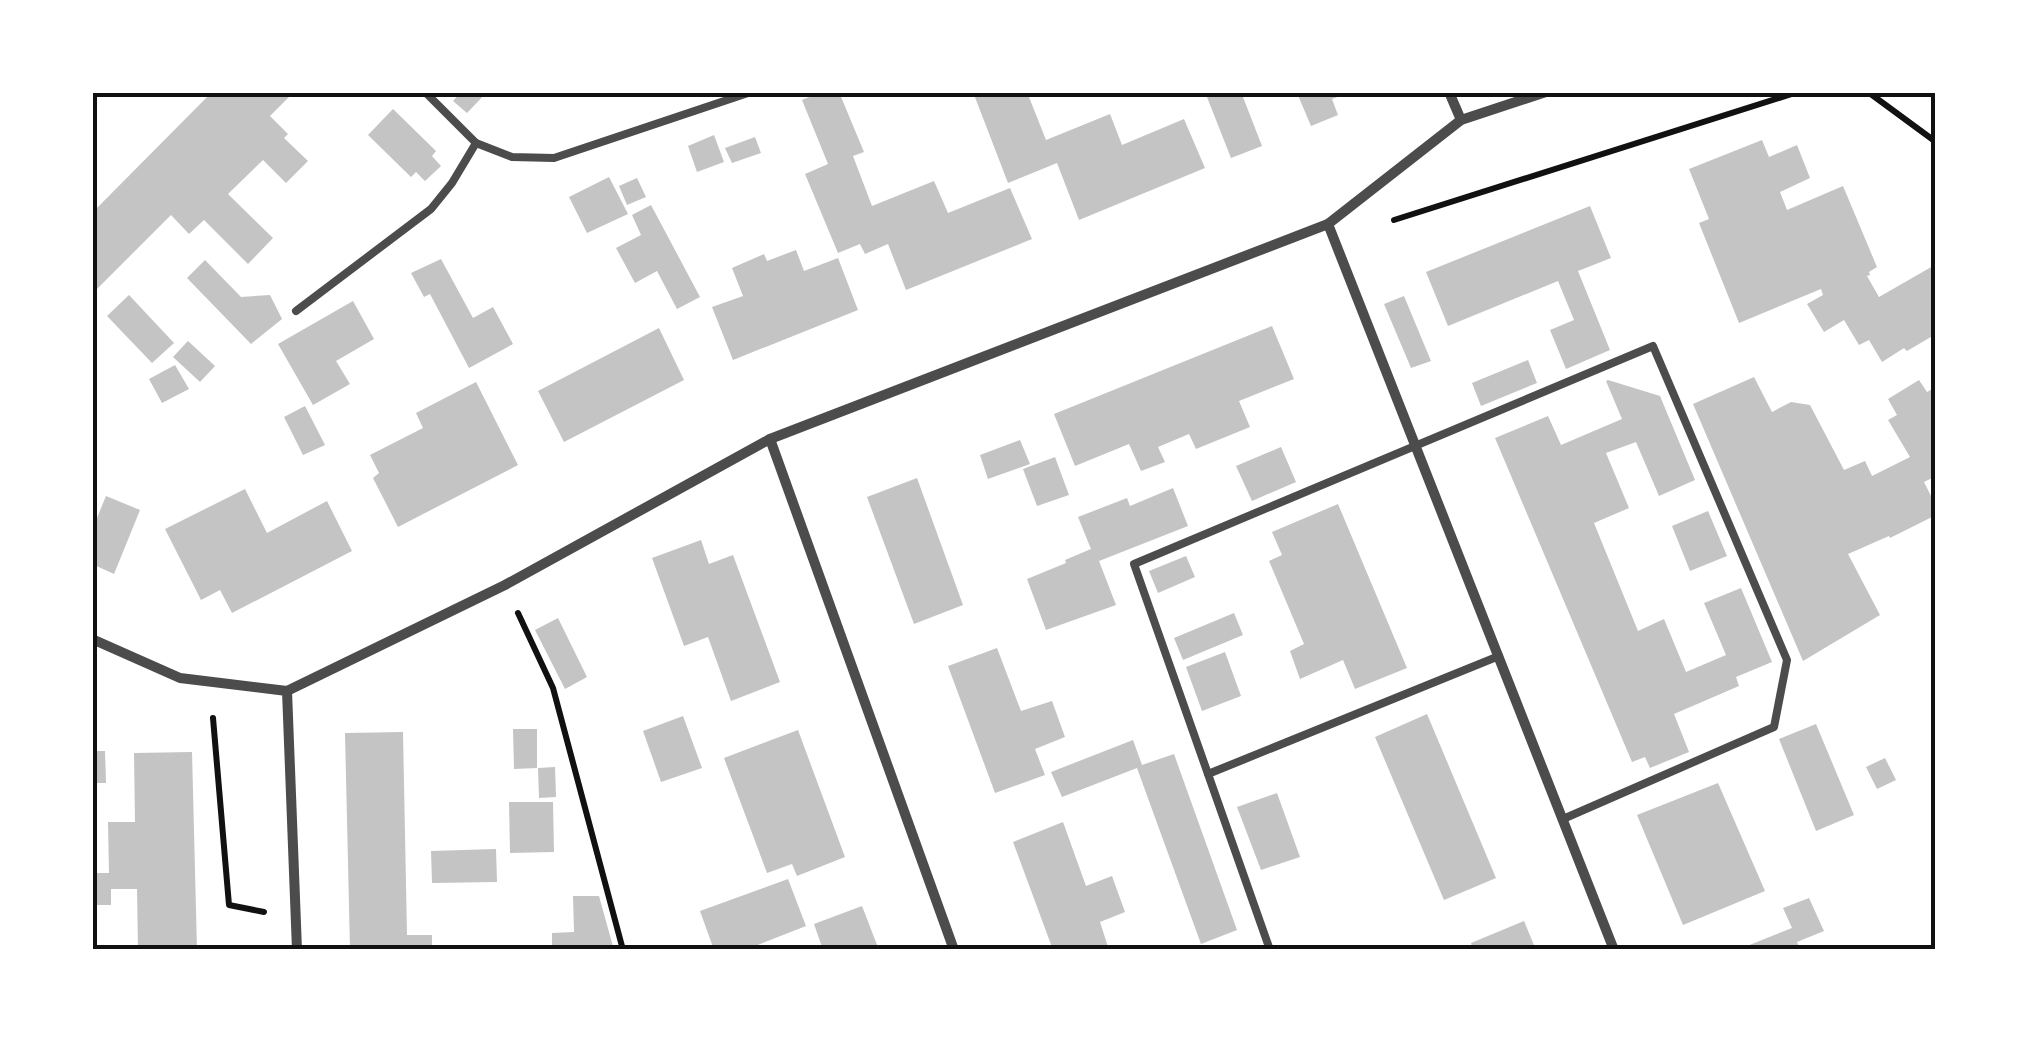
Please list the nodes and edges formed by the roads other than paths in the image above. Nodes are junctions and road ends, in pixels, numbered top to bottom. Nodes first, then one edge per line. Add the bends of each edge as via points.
1 (425, 92) edge
2 (750, 92) edge
3 (1449, 92) edge
4 (1546, 92) edge
5 (1461, 120) junction
6 (476, 143) junction
7 (1328, 224) junction
8 (296, 311) dead end
9 (770, 439) junction
10 (1416, 446) junction
11 (92, 639) edge
12 (1499, 656) junction
13 (286, 691) junction
14 (1208, 774) junction
15 (1563, 819) junction
16 (296, 950) edge
17 (954, 950) edge
18 (1270, 950) edge
19 (1614, 950) edge

1 - 6 lane
2 - 6 lane via 554,158 512,157
3 - 5 street
4 - 5 street
5 - 7 street
6 - 8 lane via 430,209
7 - 9 street
7 - 10 street
9 - 13 street via 505,585
9 - 17 street
10 - 12 street
10 - 14 lane via 1134,564
10 - 15 lane via 1653,346 1787,660 1774,727
11 - 13 street via 180,678
12 - 14 lane
12 - 15 street
13 - 16 street
14 - 18 lane
15 - 19 street

